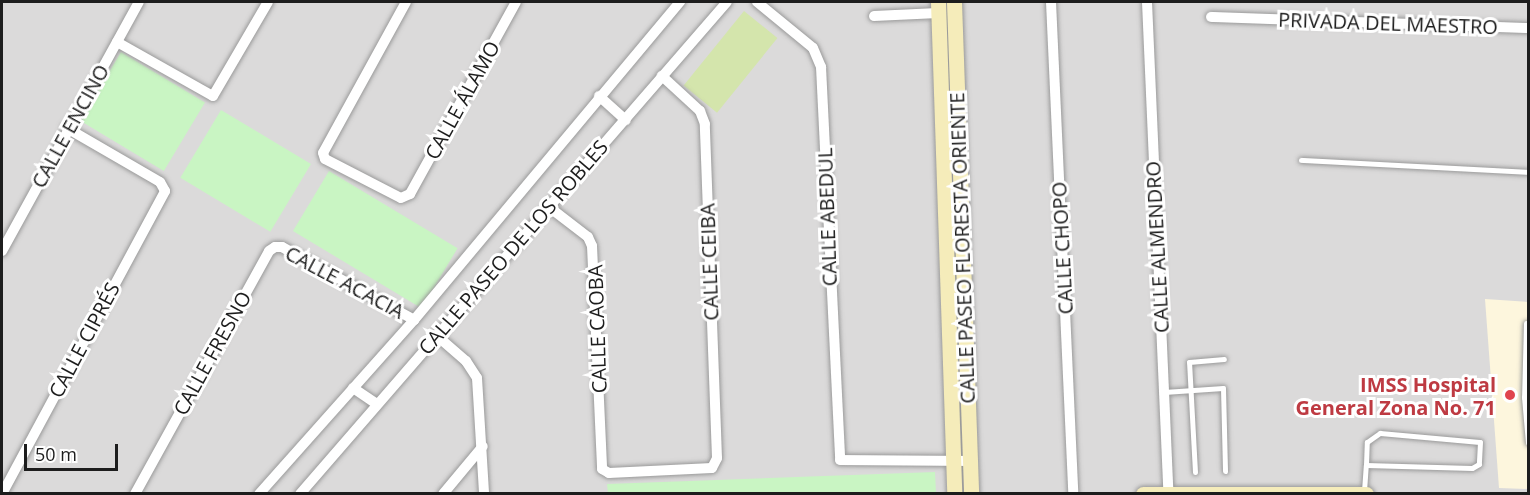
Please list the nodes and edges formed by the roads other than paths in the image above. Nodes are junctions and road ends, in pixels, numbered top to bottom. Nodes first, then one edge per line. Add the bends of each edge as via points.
1 (139, 2) edge
2 (268, 2) edge
3 (406, 2) edge
4 (516, 2) edge
5 (680, 2) edge
6 (727, 2) edge
7 (757, 2) edge
8 (954, 2) edge
9 (1051, 2) edge
10 (1147, 2) edge
11 (938, 8) edge
12 (874, 16) dead end
13 (1211, 17) dead end
14 (1528, 28) edge
15 (117, 42) junction
16 (662, 76) junction
17 (599, 96) junction
18 (626, 120) junction
19 (67, 128) junction
20 (1301, 160) dead end
21 (1528, 172) edge
22 (549, 207) junction
23 (275, 247) joint
24 (2, 250) edge
25 (946, 276) junction
26 (963, 276) junction
27 (414, 320) junction
28 (1527, 323) dead end
29 (436, 334) junction
30 (1224, 359) dead end
31 (353, 388) junction
32 (1191, 390) junction
33 (1164, 392) junction
34 (377, 404) junction
35 (1528, 443) edge
36 (483, 447) junction
37 (952, 461) junction
38 (970, 461) junction
39 (1366, 465) junction
40 (603, 471) joint
41 (1226, 471) dead end
42 (1195, 472) dead end
43 (1168, 492) edge
44 (2, 494) edge
45 (135, 494) edge
46 (259, 494) edge
47 (300, 494) edge
48 (443, 494) edge
49 (484, 494) edge
50 (954, 494) edge
51 (971, 494) edge
52 (1073, 494) edge
53 (1143, 494) edge
54 (1365, 494) edge

1 - 15 street, CALLE ENCINO
2 - 15 street via 213,96
3 - 4 street, CALLE ÁLAMO via 323,153 325,159 406,198
5 - 17 street, CALLE PASEO DE LOS ROBLES
6 - 16 street, CALLE PASEO DE LOS ROBLES
7 - 37 street, CALLE ABEDUL via 813,48 821,67 840,460
8 - 26 main road, CALLE PASEO FLORESTA ORIENTE
9 - 52 street, CALLE CHOPO
10 - 33 street, CALLE ALMENDRO
11 - 12 street
11 - 25 main road, CALLE PASEO FLORESTA ORIENTE
13 - 14 street, PRIVADA DEL MAESTRO
15 - 19 street, CALLE ENCINO
16 - 18 street, CALLE PASEO DE LOS ROBLES
16 - 40 street, CALLE CEIBA via 700,111 705,124 715,465
17 - 18 street
17 - 27 street, CALLE PASEO DE LOS ROBLES
18 - 22 street, CALLE PASEO DE LOS ROBLES
19 - 24 street, CALLE ENCINO
19 - 44 street, CALLE CIPRÉS via 165,186
20 - 21 lane
22 - 29 street, CALLE PASEO DE LOS ROBLES
22 - 40 street, CALLE CAOBA via 588,237 592,246
23 - 27 street, CALLE ACACIA via 282,247
23 - 45 street, CALLE FRESNO via 269,251
25 - 26 main road
25 - 37 main road, CALLE PASEO FLORESTA ORIENTE
26 - 38 main road, CALLE PASEO FLORESTA ORIENTE
27 - 31 street, CALLE PASEO DE LOS ROBLES
28 - 35 lane via 1524,398
29 - 34 street, CALLE PASEO DE LOS ROBLES
29 - 36 street via 466,361 477,378
30 - 32 lane via 1189,362
31 - 34 street
31 - 46 street, CALLE PASEO DE LOS ROBLES
32 - 33 lane
32 - 41 lane via 1223,388
32 - 42 lane
33 - 43 street, CALLE ALMENDRO
34 - 47 street, CALLE PASEO DE LOS ROBLES
36 - 48 street
36 - 49 street
37 - 38 street
37 - 50 main road, CALLE PASEO FLORESTA ORIENTE
38 - 51 main road, CALLE PASEO FLORESTA ORIENTE
39 - 39 lane via 1472,468 1479,464 1480,442 1380,433 1369,437
39 - 54 lane
43 - 53 main road
43 - 54 main road

